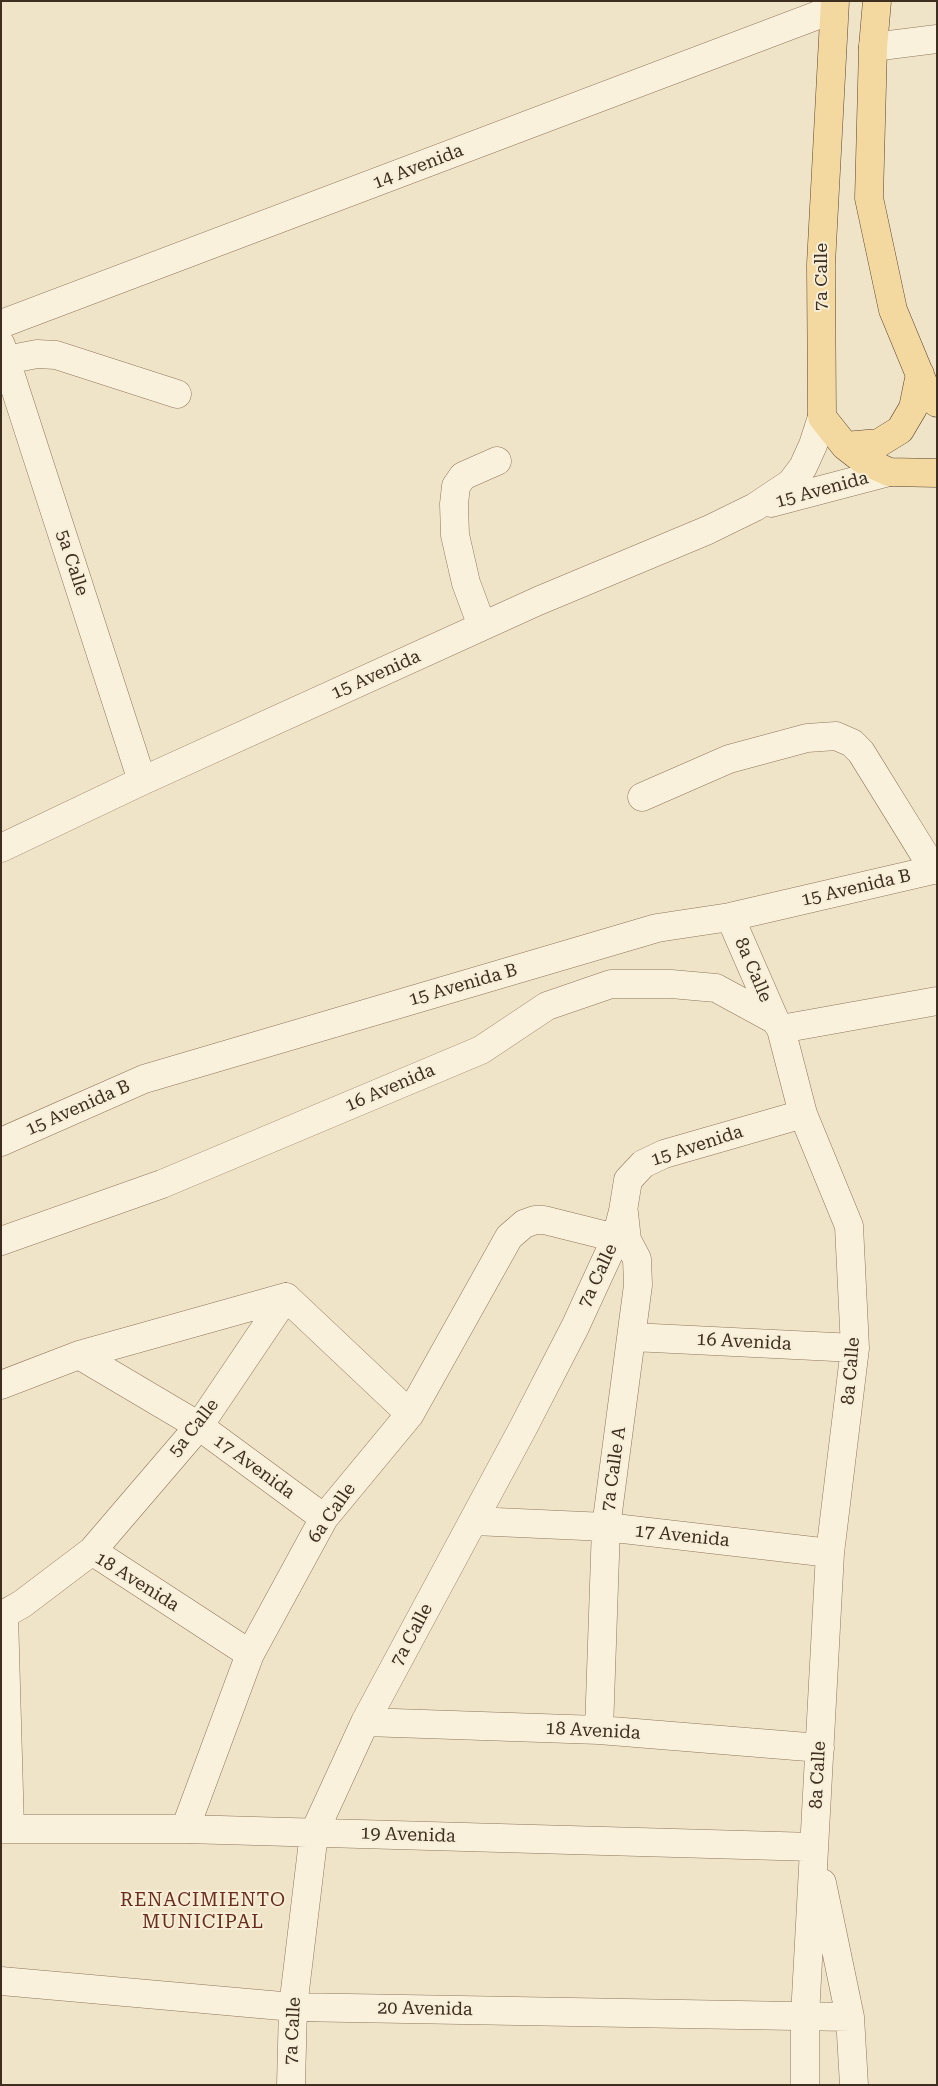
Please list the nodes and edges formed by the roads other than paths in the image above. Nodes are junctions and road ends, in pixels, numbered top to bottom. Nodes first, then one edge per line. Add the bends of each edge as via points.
1 (877, 1) edge
2 (834, 5) edge
3 (937, 39) edge
4 (873, 47) junction
5 (1, 324) edge
6 (4, 352) edge
7 (920, 374) junction
8 (177, 394) dead end
9 (937, 403) edge
10 (822, 417) junction
11 (845, 446) junction
12 (497, 461) dead end
13 (889, 472) junction
14 (937, 473) edge
15 (754, 507) junction
16 (482, 626) junction
17 (142, 781) junction
18 (642, 797) dead end
19 (1, 848) edge
20 (936, 870) edge
21 (730, 917) junction
22 (937, 1001) edge
23 (778, 1025) junction
24 (804, 1114) junction
25 (1, 1142) edge
26 (623, 1212) junction
27 (616, 1238) junction
28 (1, 1241) edge
29 (286, 1297) junction
30 (632, 1337) junction
31 (856, 1348) junction
32 (79, 1355) junction
33 (1, 1385) edge
34 (410, 1414) junction
35 (199, 1426) junction
36 (324, 1518) junction
37 (474, 1521) junction
38 (606, 1527) junction
39 (92, 1551) junction
40 (830, 1553) junction
41 (2, 1615) edge
42 (250, 1654) junction
43 (365, 1722) junction
44 (599, 1730) junction
45 (820, 1748) junction
46 (6, 1829) edge
47 (185, 1829) junction
48 (314, 1833) junction
49 (814, 1847) junction
50 (1, 1981) edge
51 (293, 2007) junction
52 (806, 2016) junction
53 (850, 2017) junction
54 (291, 2085) edge
55 (805, 2085) edge
56 (854, 2085) edge

1 - 4 main road
2 - 5 street, 14 Avenida
2 - 10 main road, 7a Calle via 821,264
3 - 4 street
4 - 7 main road via 868,198 893,310
6 - 8 street via 56,355
6 - 17 street, 5a Calle
7 - 9 main road via 930,397
7 - 11 main road via 913,408 900,430 879,444
10 - 11 main road
10 - 15 street, 15 Avenida via 806,460 791,483
11 - 13 main road via 863,460
12 - 16 street via 463,476 456,486 454,504 455,535 466,583
13 - 14 main road
13 - 15 street, 15 Avenida
15 - 16 street, 15 Avenida via 708,530
16 - 17 street, 15 Avenida
17 - 19 street, 15 Avenida
18 - 20 street via 730,759 807,738 836,736 852,743 861,752
20 - 21 street, 15 Avenida B
21 - 23 street, 8a Calle
21 - 25 street, 15 Avenida B via 657,928 144,1079
22 - 23 street
23 - 24 street, 8a Calle
23 - 28 street, 16 Avenida via 716,988 611,984 547,1006 481,1050 162,1184
24 - 26 street, 15 Avenida via 664,1154 643,1164 628,1180
24 - 31 street, 8a Calle via 848,1226
26 - 27 street, 7a Calle
26 - 30 street, 7a Calle A via 627,1240 637,1259 638,1285
27 - 34 street, 6a Calle via 544,1220 524,1224 509,1237
27 - 37 street, 7a Calle via 575,1327
29 - 32 street
29 - 34 street
29 - 35 street, 5a Calle
30 - 31 street, 16 Avenida
30 - 38 street, 7a Calle A
31 - 40 street, 8a Calle
32 - 33 street
32 - 35 street, 17 Avenida
34 - 36 street, 6a Calle
35 - 36 street, 17 Avenida
35 - 39 street, 5a Calle
36 - 42 street, 6a Calle
37 - 38 street, 17 Avenida
37 - 43 street, 7a Calle
38 - 40 street, 17 Avenida
38 - 44 street, 7a Calle A
39 - 41 street, 18 Avenida via 22,1604
39 - 42 street, 18 Avenida
40 - 45 street, 8a Calle
41 - 46 street
42 - 47 street, 6a Calle
43 - 44 street, 18 Avenida
43 - 48 street, 7a Calle
44 - 45 street, 18 Avenida
45 - 49 street, 8a Calle
46 - 47 street, 19 Avenida
47 - 48 street, 19 Avenida
48 - 49 street, 19 Avenida
48 - 51 street, 7a Calle
49 - 52 street, 8a Calle
49 - 53 street, 8a Calle
50 - 51 street, 20 Avenida
51 - 52 street, 20 Avenida
51 - 54 street, 7a Calle
52 - 53 street, 20 Avenida
52 - 55 street, 8a Calle
53 - 56 street, 8a Calle

